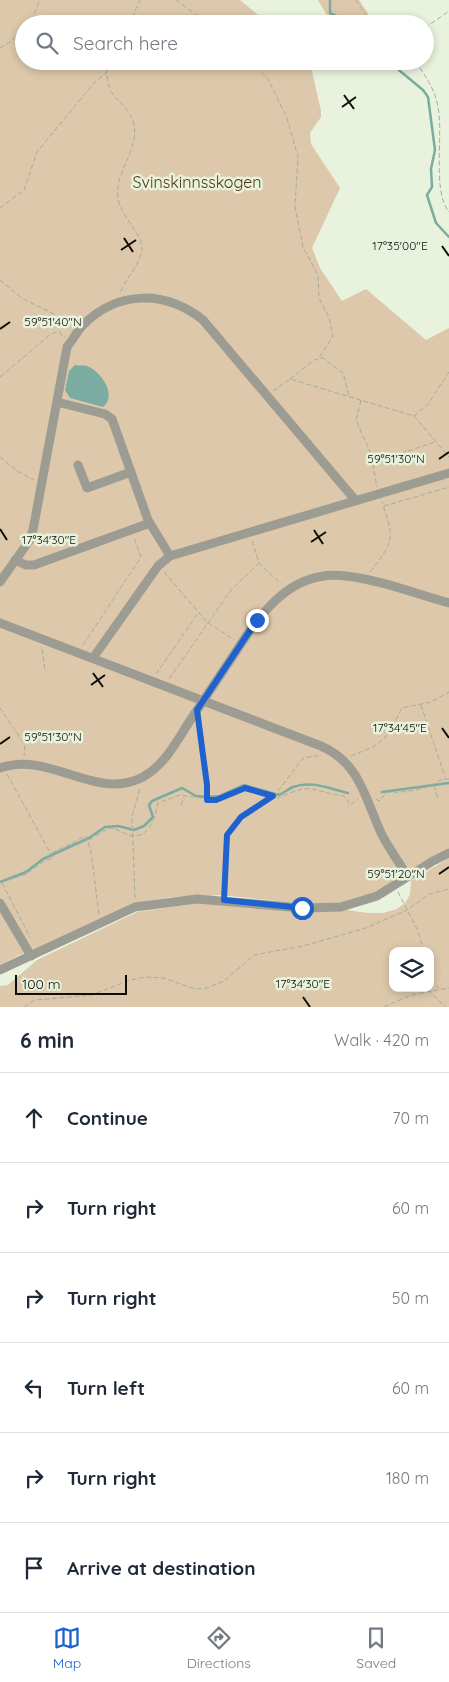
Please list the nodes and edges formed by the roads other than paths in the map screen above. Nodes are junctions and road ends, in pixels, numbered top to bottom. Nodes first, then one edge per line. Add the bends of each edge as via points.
1 (57, 402) junction
2 (78, 465) dead end
3 (131, 472) junction
4 (449, 473) edge
5 (356, 500) junction
6 (150, 523) junction
7 (170, 556) junction
8 (15, 560) junction
9 (0, 582) edge
10 (449, 603) edge
11 (0, 623) edge
12 (93, 658) junction
13 (203, 700) junction
14 (2, 768) edge
15 (449, 853) edge
16 (408, 876) junction
17 (0, 903) edge
18 (31, 956) junction
19 (0, 970) edge

1 - 3 lane via 110,417
1 - 5 lane via 66,352 82,326 96,314 118,302 137,299 174,303 203,320
1 - 8 lane via 33,530
2 - 3 lane via 87,488
3 - 6 lane
4 - 5 lane
5 - 7 lane
6 - 7 lane
6 - 8 lane via 34,565
7 - 12 lane via 158,566
8 - 9 lane
10 - 13 lane via 344,576 325,576 305,582 288,590 266,608
11 - 12 lane
12 - 13 lane
13 - 14 lane via 164,758 145,776 127,783 105,784 46,766 22,763
13 - 16 lane via 334,752 345,761 361,781 381,833
15 - 16 lane
16 - 18 lane via 361,902 340,908 302,908 197,898 135,907
17 - 18 lane
18 - 19 lane

